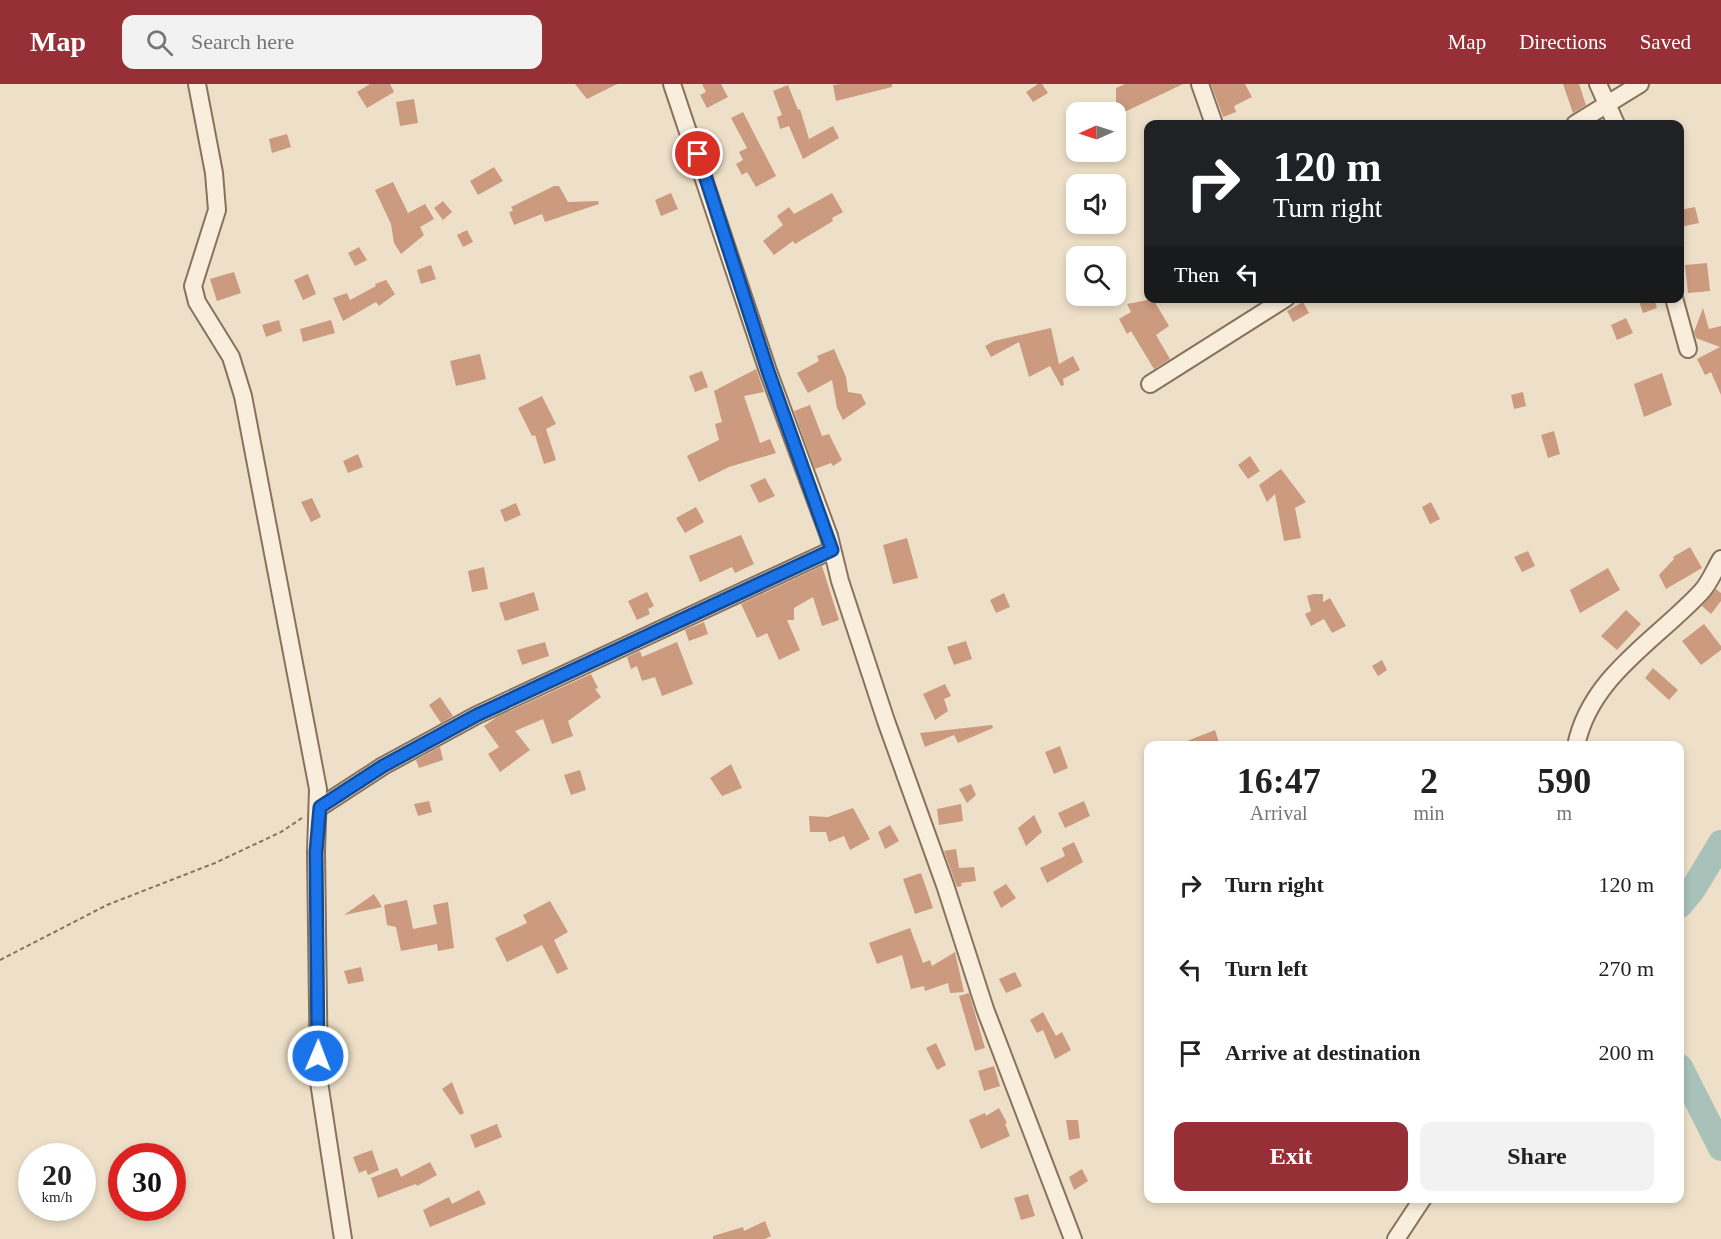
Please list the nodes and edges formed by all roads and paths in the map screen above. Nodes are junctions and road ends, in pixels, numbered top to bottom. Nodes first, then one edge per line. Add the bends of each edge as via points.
1 (197, 84) edge
2 (672, 84) edge
3 (1200, 84) edge
4 (1598, 84) edge
5 (1640, 84) edge
6 (1607, 104) junction
7 (1213, 120) edge
8 (1581, 120) edge
9 (1614, 120) edge
10 (1278, 303) edge
11 (1675, 303) edge
12 (1688, 349) dead end
13 (1150, 384) dead end
14 (832, 550) junction
15 (1721, 559) edge
16 (1578, 741) edge
17 (320, 807) junction
18 (0, 960) edge
19 (1420, 1203) edge
20 (343, 1239) edge
21 (1073, 1239) edge
22 (1396, 1239) edge

1 - 17 street via 217,210 193,286 197,302 231,357 243,396 308,726
2 - 14 street
3 - 7 street
4 - 6 street
5 - 6 street
6 - 8 street
6 - 9 street
10 - 13 street
11 - 12 street
14 - 17 street via 477,715 383,766
14 - 21 street via 985,1009
15 - 16 street via 1703,589 1607,682 1587,712
17 - 18 path via 263,841 107,905
17 - 20 street via 316,852 319,1082
19 - 22 street

